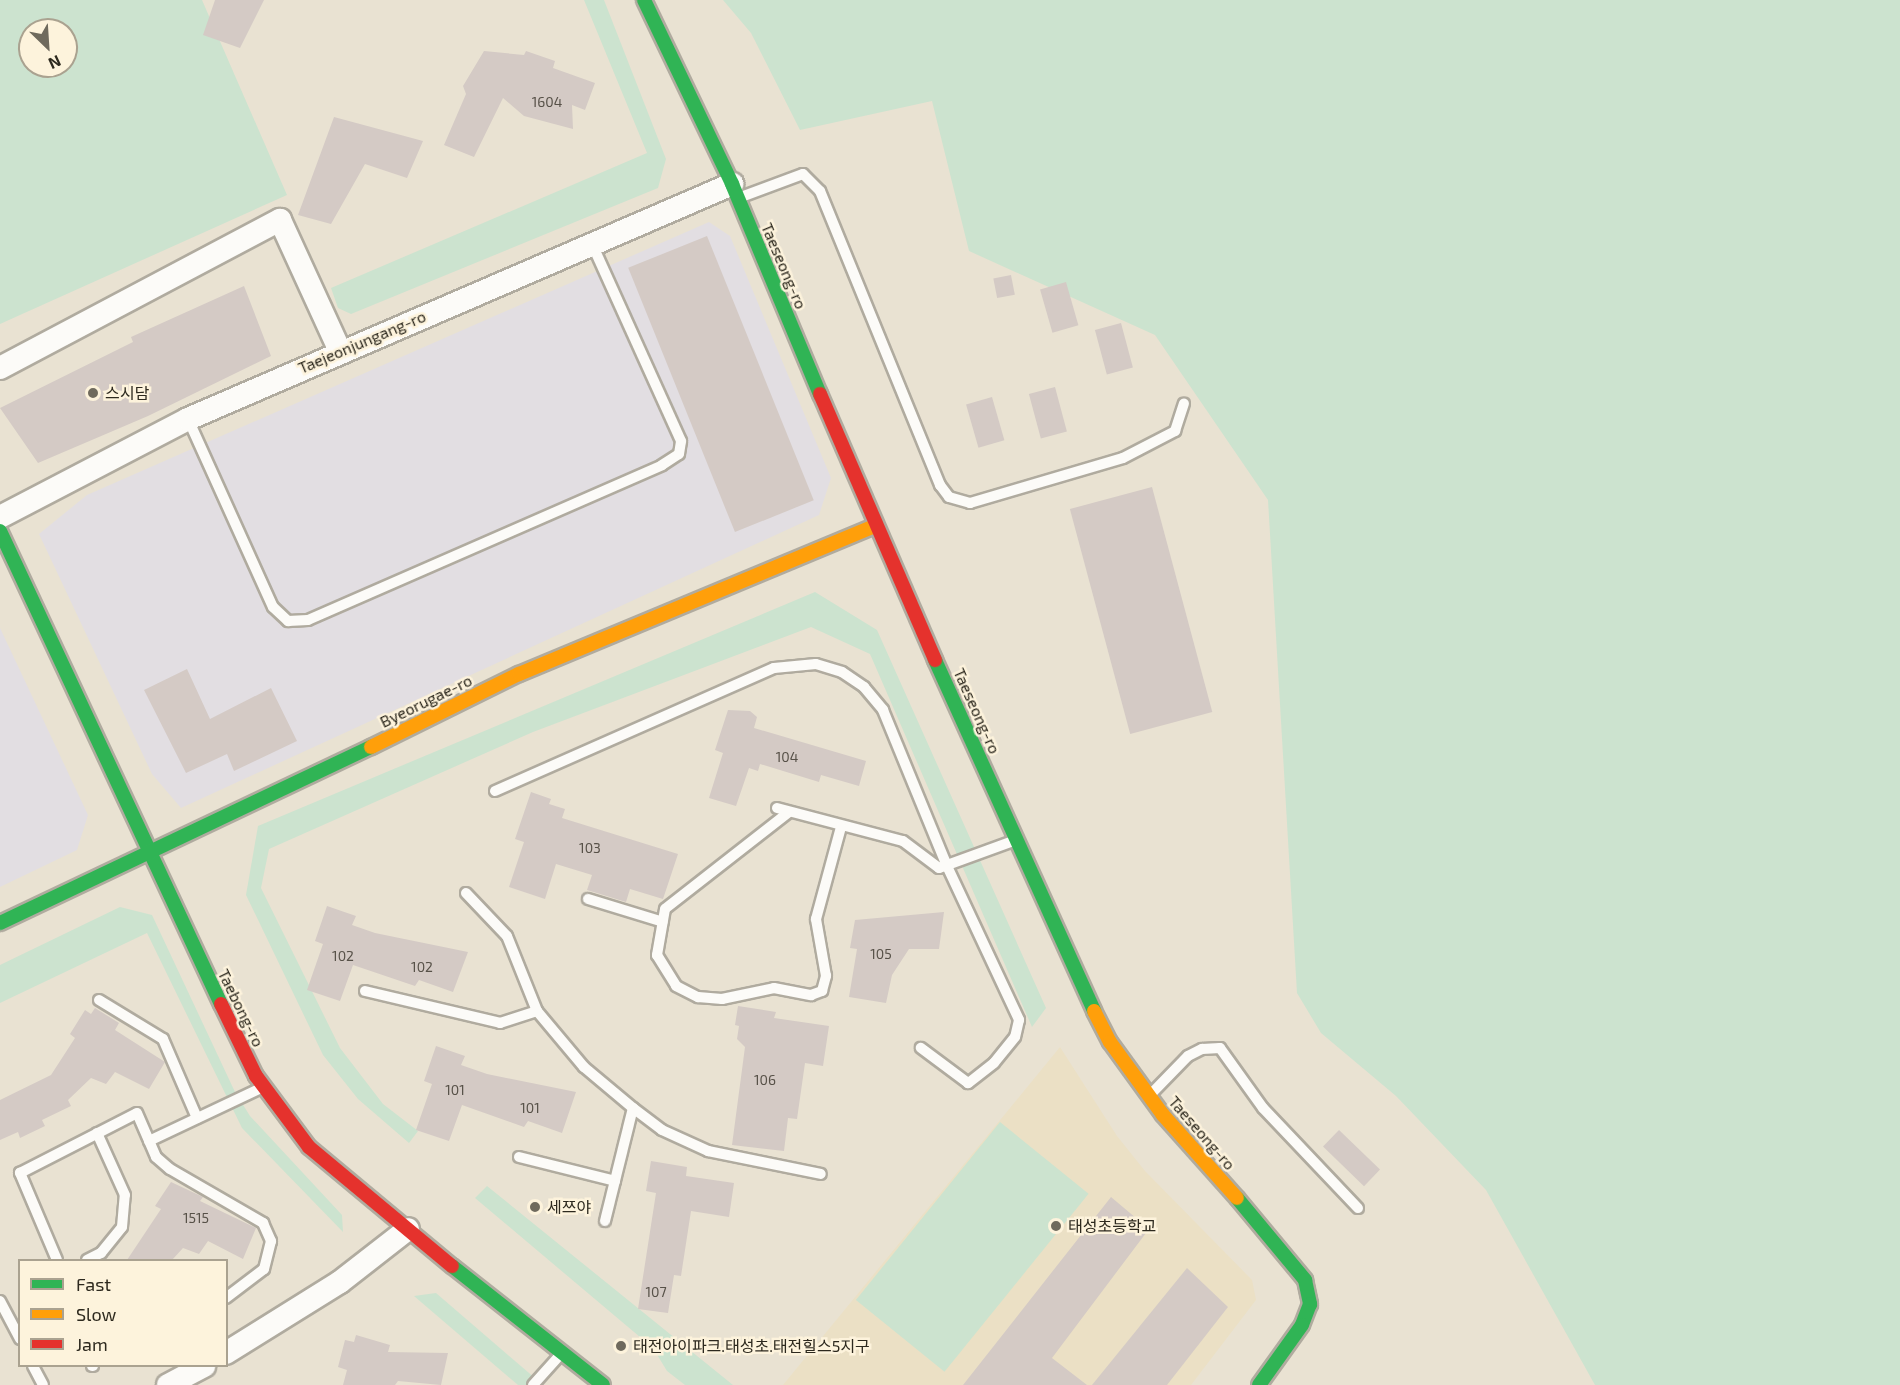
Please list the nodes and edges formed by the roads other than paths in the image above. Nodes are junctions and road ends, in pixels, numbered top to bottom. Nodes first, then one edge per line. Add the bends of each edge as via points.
1 (644, 0) edge
2 (735, 191) junction
3 (592, 244) junction
4 (340, 351) junction
5 (0, 368) edge
6 (1184, 403) dead end
7 (188, 419) junction
8 (0, 517) edge
9 (875, 526) junction
10 (0, 531) edge
11 (495, 791) dead end
12 (777, 808) dead end
13 (789, 812) junction
14 (842, 827) junction
15 (1017, 840) junction
16 (149, 855) junction
17 (947, 866) junction
18 (466, 893) dead end
19 (588, 898) dead end
20 (663, 922) junction
21 (0, 923) edge
22 (364, 991) dead end
23 (99, 1000) dead end
24 (537, 1011) junction
25 (921, 1048) dead end
26 (264, 1087) junction
27 (1149, 1096) junction
28 (633, 1108) junction
29 (197, 1118) junction
30 (97, 1133) junction
31 (149, 1141) junction
32 (519, 1157) dead end
33 (822, 1174) dead end
34 (615, 1181) junction
35 (1358, 1208) dead end
36 (605, 1221) dead end
37 (408, 1229) junction
38 (57, 1259) edge
39 (89, 1259) edge
40 (228, 1296) edge
41 (0, 1301) edge
42 (18, 1335) edge
43 (228, 1352) edge
44 (562, 1353) junction
45 (34, 1367) edge
46 (200, 1367) edge
47 (43, 1385) edge
48 (168, 1385) edge
49 (533, 1385) edge
50 (603, 1385) edge
51 (1259, 1385) edge

1 - 2 street, Taeseong-ro
2 - 3 street, Taejeonjungang-ro
2 - 6 lane via 803,174 820,191 940,485 949,497 970,503 1123,458 1175,431
2 - 9 street, Taeseong-ro
3 - 4 street, Taejeonjungang-ro
3 - 7 lane via 681,441 679,454 662,465 330,611 308,620 288,621 273,607
4 - 5 street via 280,220
4 - 7 street, Taejeonjungang-ro
7 - 8 street, Taejeonjungang-ro
9 - 15 street, Taeseong-ro
9 - 16 street, Byeorugae-ro via 519,674
10 - 16 street, Taebong-ro
11 - 17 lane via 724,687 774,668 816,664 842,672 864,687 883,710
12 - 13 lane
13 - 14 lane
13 - 20 lane via 664,909
14 - 17 lane via 903,841 939,868
14 - 20 lane via 816,919 826,976 822,991 811,995 774,988 722,999 698,997 676,986 657,955
15 - 17 lane
15 - 27 street, Taeseong-ro via 1094,1011 1110,1042
16 - 21 street, Byeorugae-ro
16 - 26 street, Taebong-ro
17 - 25 lane via 1019,1020 1016,1037 994,1063 968,1083
18 - 24 lane via 507,936
19 - 20 lane
22 - 24 lane via 500,1023
23 - 29 lane via 164,1039
24 - 28 lane via 584,1067
26 - 29 lane
26 - 37 street, Taebong-ro via 309,1147
27 - 35 lane via 1188,1056 1202,1049 1220,1048 1263,1108
27 - 51 street, Taeseong-ro via 1305,1280 1310,1304 1302,1325
28 - 33 lane via 663,1130 708,1151
28 - 34 lane
29 - 31 lane
30 - 31 lane via 137,1113
30 - 38 lane via 20,1173
30 - 39 lane via 125,1194 122,1227 101,1253
31 - 40 lane via 156,1157 170,1169 263,1223 270,1241 264,1269
32 - 34 lane
34 - 36 lane
37 - 43 street via 339,1282
37 - 44 street, Taebong-ro
41 - 42 lane
44 - 49 lane
44 - 50 street, Taebong-ro
45 - 47 lane
46 - 48 street

